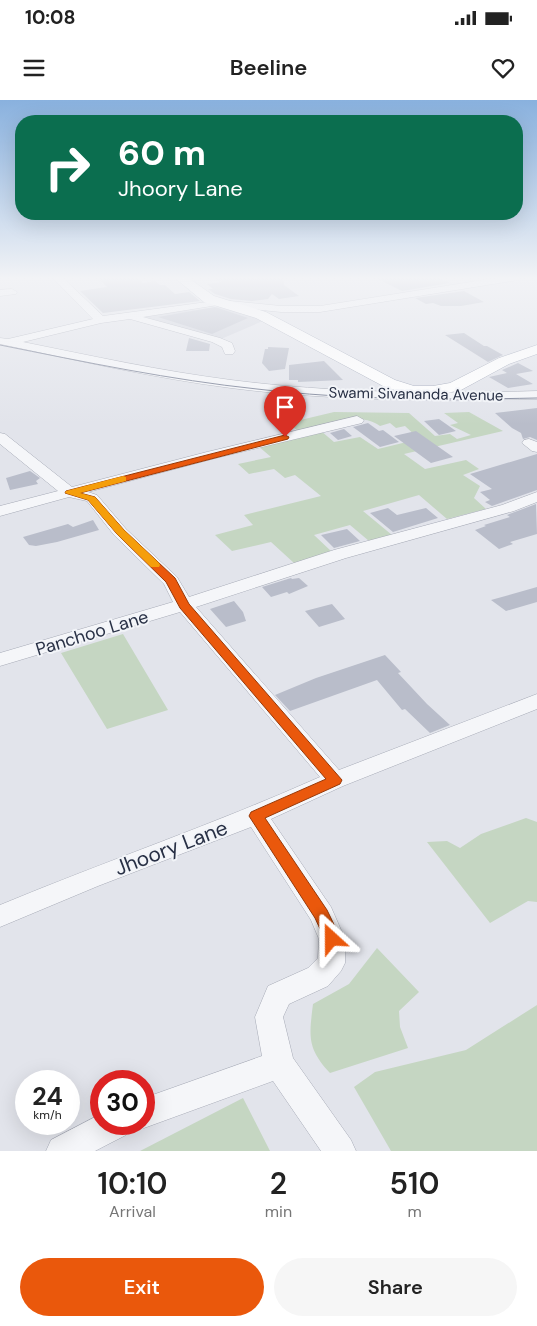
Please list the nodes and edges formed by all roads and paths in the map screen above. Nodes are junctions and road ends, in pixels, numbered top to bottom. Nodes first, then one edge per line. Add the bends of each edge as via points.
1 (75, 326) edge
2 (165, 326) edge
3 (281, 326) edge
4 (3, 343) edge
5 (537, 349) edge
6 (229, 351) dead end
7 (537, 396) edge
8 (537, 404) edge
9 (357, 420) dead end
10 (0, 437) edge
11 (70, 493) junction
12 (537, 497) edge
13 (0, 511) edge
14 (184, 605) junction
15 (0, 660) edge
16 (537, 700) edge
17 (335, 780) junction
18 (256, 816) junction
19 (0, 916) edge
20 (279, 1064) junction
21 (155, 1109) edge
22 (93, 1135) edge
23 (62, 1151) edge
24 (340, 1151) edge

1 - 4 street
2 - 6 street via 216,340 228,345
3 - 5 main road via 412,391 455,387 504,361
4 - 7 street, Swami Sivananda Avenue via 178,376 267,388 408,396
4 - 8 street via 143,379 248,395 394,405
9 - 11 street via 212,454
10 - 11 street
11 - 13 street
11 - 14 street via 92,498 120,532 171,580
12 - 14 street, Panchoo Lane via 508,508 340,554
14 - 15 street, Panchoo Lane
14 - 17 street
16 - 17 street, Jhoory Lane
17 - 18 street, Jhoory Lane
18 - 19 street, Jhoory Lane
18 - 20 street via 322,915 332,939 331,963 318,976 278,995 269,1017
20 - 21 street
20 - 24 street
22 - 23 street

